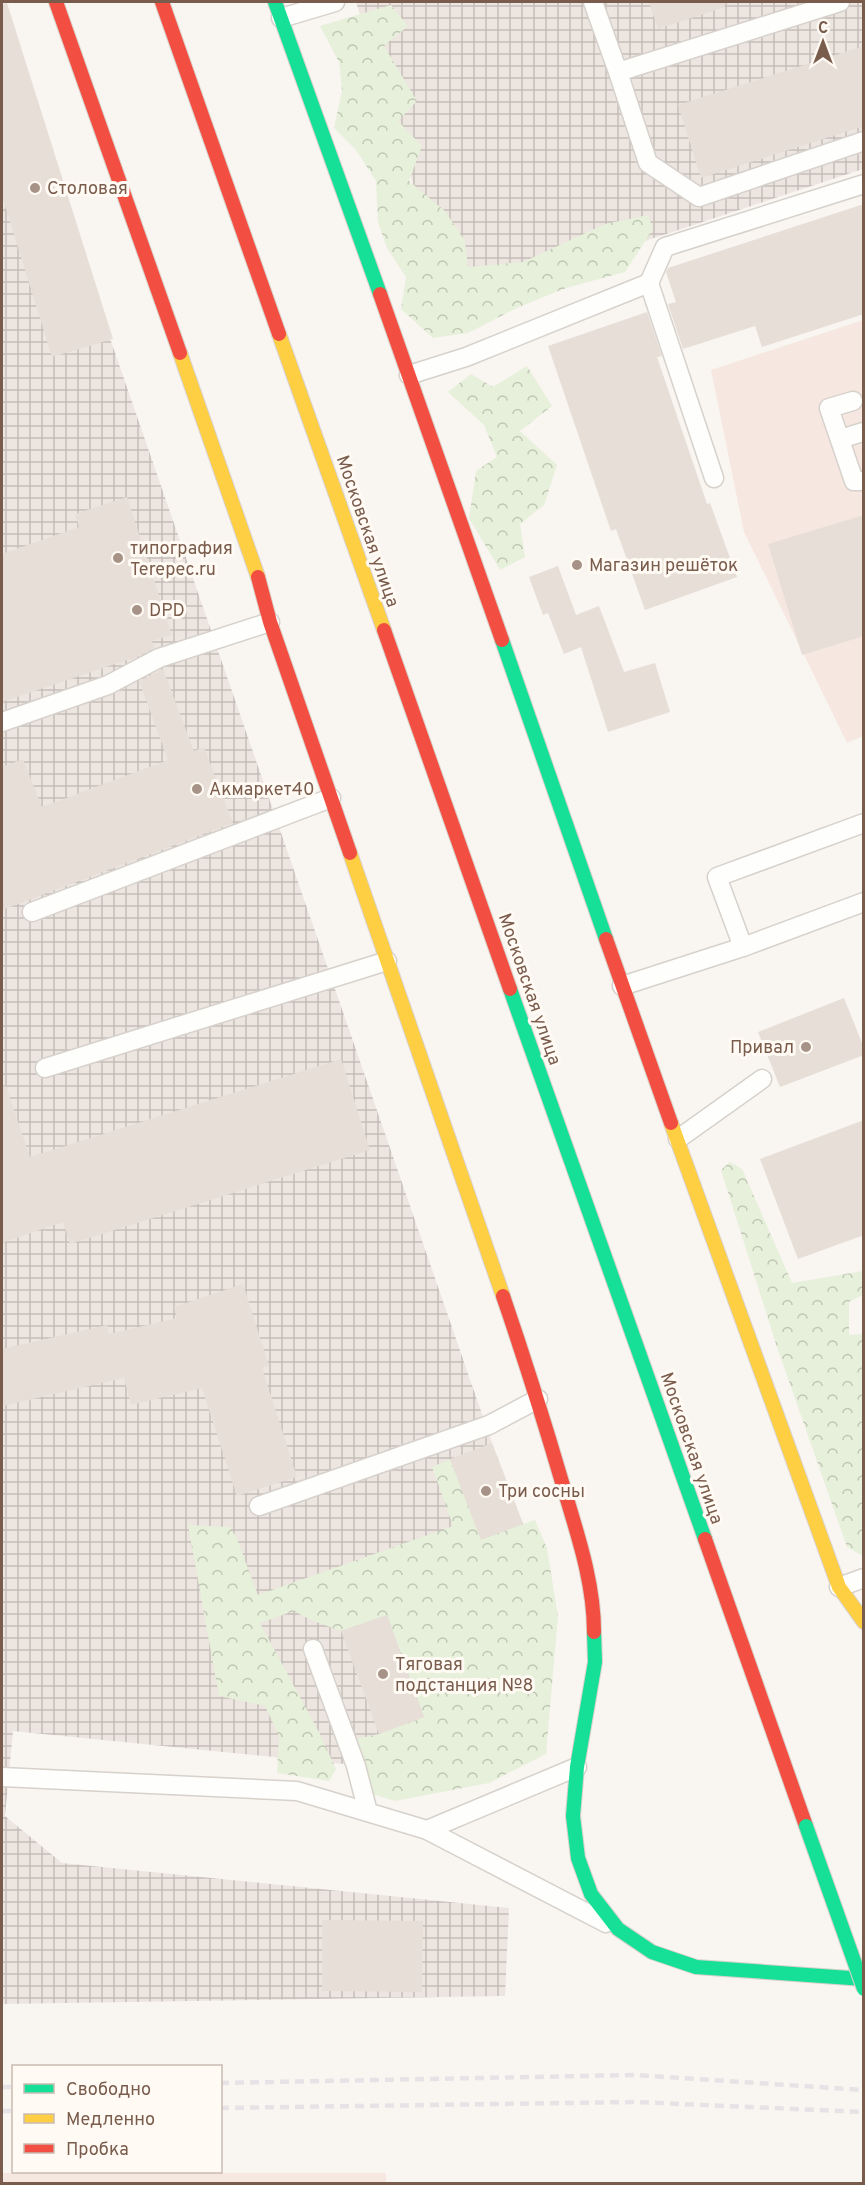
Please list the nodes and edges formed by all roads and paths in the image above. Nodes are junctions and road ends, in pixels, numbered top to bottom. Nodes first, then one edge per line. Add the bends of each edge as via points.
1 (56, 2) edge
2 (162, 2) edge
3 (334, 2) edge
4 (593, 2) edge
5 (840, 2) edge
6 (278, 10) edge
7 (618, 72) junction
8 (864, 141) edge
9 (864, 184) edge
10 (649, 283) junction
11 (409, 375) junction
12 (853, 401) dead end
13 (863, 432) edge
14 (840, 439) junction
15 (714, 478) dead end
16 (864, 481) edge
17 (270, 622) junction
18 (2, 722) edge
19 (331, 798) junction
20 (864, 822) edge
21 (864, 902) edge
22 (32, 912) dead end
23 (743, 947) junction
24 (387, 961) junction
25 (622, 986) junction
26 (45, 1068) dead end
27 (762, 1079) dead end
28 (678, 1140) junction
29 (538, 1399) junction
30 (260, 1506) dead end
31 (864, 1578) edge
32 (839, 1587) junction
33 (864, 1622) edge
34 (313, 1649) dead end
35 (577, 1767) junction
36 (2, 1777) edge
37 (368, 1812) junction
38 (427, 1830) junction
39 (618, 1929) junction
40 (864, 1979) edge
41 (864, 1989) edge

1 - 17 main road via 255,567
2 - 41 main road, Московская улица, bridge
3 - 6 lane
4 - 7 lane
5 - 7 lane
6 - 11 main road
7 - 8 lane via 648,163 699,197
9 - 10 lane via 665,247
10 - 11 lane via 466,357
10 - 15 lane
11 - 25 main road
12 - 14 lane via 829,408
13 - 14 lane
14 - 16 lane via 854,481
17 - 18 lane via 159,658 108,685
17 - 19 main road
19 - 22 lane
19 - 24 main road
20 - 23 lane via 717,877
21 - 23 lane
23 - 25 lane
24 - 26 lane
24 - 29 main road
25 - 28 main road
27 - 28 lane
28 - 32 main road
29 - 30 lane via 489,1425
29 - 35 main road via 582,1548 594,1606 595,1662
31 - 32 lane
32 - 33 main road
34 - 37 lane via 356,1766
35 - 38 lane
35 - 39 main road via 573,1816 578,1858 591,1894
36 - 37 lane via 297,1791
37 - 38 lane
38 - 39 lane
39 - 40 main road via 652,1952 696,1967

